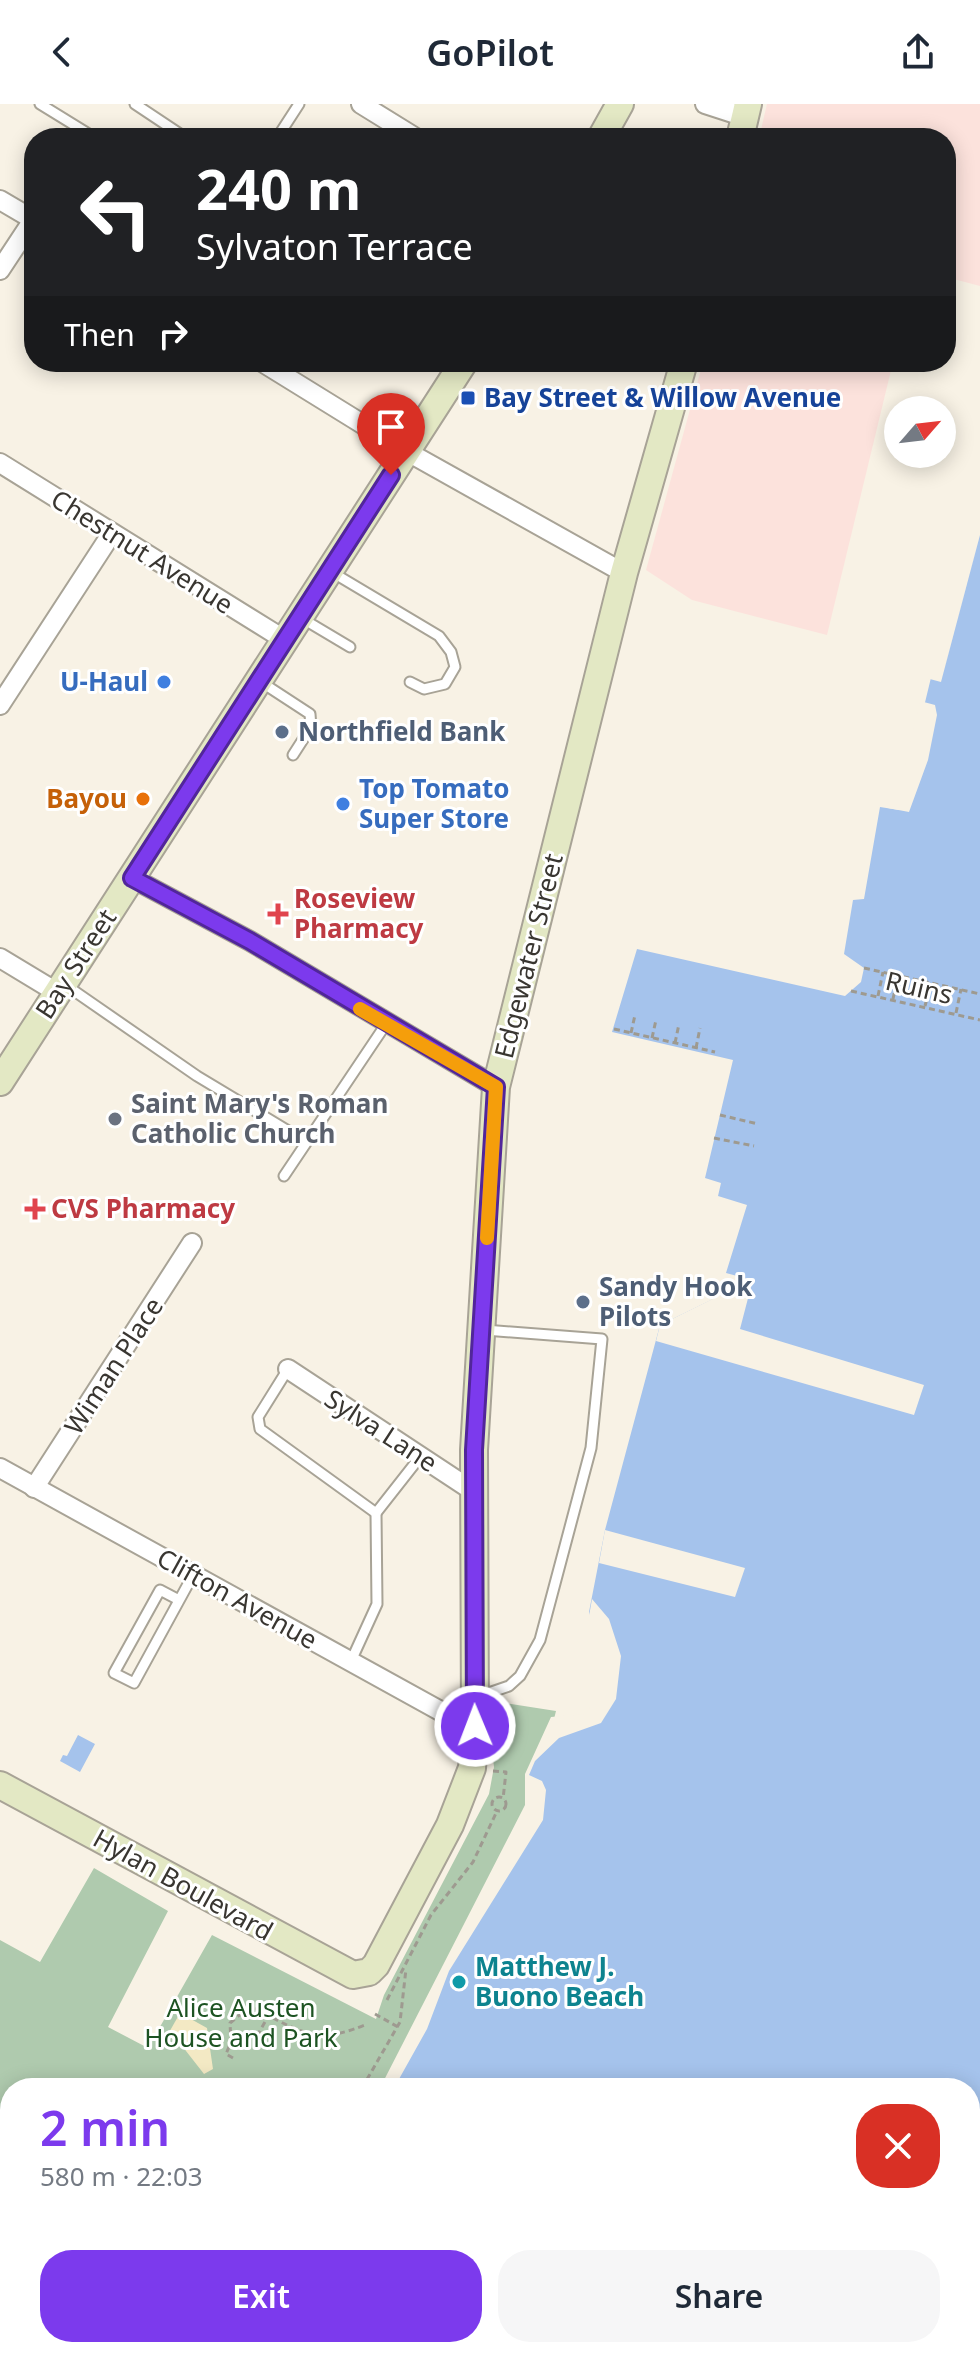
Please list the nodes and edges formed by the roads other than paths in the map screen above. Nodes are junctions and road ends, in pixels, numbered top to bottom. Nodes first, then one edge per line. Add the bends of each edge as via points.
1 (40, 104) edge
2 (135, 104) edge
3 (299, 104) edge
4 (361, 104) edge
5 (620, 104) edge
6 (705, 104) edge
7 (745, 120) edge
8 (79, 128) edge
9 (171, 128) edge
10 (283, 128) edge
11 (400, 128) edge
12 (607, 128) edge
13 (0, 200) edge
14 (24, 215) edge
15 (24, 234) edge
16 (0, 270) edge
17 (278, 372) edge
18 (457, 372) edge
19 (681, 372) edge
20 (406, 451) junction
21 (0, 463) edge
22 (112, 533) junction
23 (329, 571) junction
24 (624, 573) junction
25 (300, 617) junction
26 (285, 640) junction
27 (350, 647) dead end
28 (259, 681) junction
29 (410, 682) dead end
30 (2, 698) edge
31 (293, 755) dead end
32 (132, 878) junction
33 (0, 958) edge
34 (61, 988) junction
35 (386, 1024) junction
36 (0, 1082) edge
37 (496, 1087) junction
38 (305, 1141) junction
39 (284, 1176) dead end
40 (192, 1243) dead end
41 (481, 1329) junction
42 (288, 1369) joint
43 (420, 1457) junction
44 (0, 1468) edge
45 (34, 1488) junction
46 (473, 1491) junction
47 (376, 1513) junction
48 (193, 1575) junction
49 (179, 1600) junction
50 (351, 1661) junction
51 (475, 1698) junction
52 (475, 1726) junction
53 (0, 1785) edge
54 (369, 1972) joint

1 - 8 lane
2 - 9 lane
3 - 10 lane
4 - 11 street
5 - 12 street
6 - 7 street
13 - 14 street
15 - 16 street
17 - 20 street
18 - 20 street, Bay Street
19 - 24 street, Edgewater Street
20 - 23 street, Bay Street
20 - 24 street
21 - 22 street, Chestnut Avenue
22 - 26 street, Chestnut Avenue
22 - 30 street
23 - 25 street, Bay Street
23 - 29 lane via 444,640 455,667 450,678 431,689
24 - 37 street, Edgewater Street
25 - 26 street, Bay Street
25 - 27 lane
26 - 28 street, Bay Street
28 - 31 lane via 310,714 311,727
28 - 32 street, Bay Street
32 - 34 street, Bay Street
32 - 35 street via 250,941
33 - 34 street
34 - 36 street, Bay Street
34 - 38 lane
35 - 37 street
35 - 38 lane
37 - 41 street, Edgewater Street
38 - 39 lane
40 - 45 street, Wiman Place
41 - 46 street, Edgewater Street
41 - 51 lane via 602,1339 591,1448 540,1640 509,1686
42 - 43 street, Sylva Lane
42 - 47 lane via 258,1417 260,1429
43 - 46 street, Sylva Lane
43 - 47 lane
44 - 45 street, Clifton Avenue
45 - 48 street, Clifton Avenue
46 - 51 street, Edgewater Street
47 - 50 lane via 377,1604
48 - 49 lane
48 - 50 street, Clifton Avenue
49 - 49 lane via 134,1683 114,1673 160,1590
50 - 52 street, Clifton Avenue
51 - 52 street, Edgewater Street
52 - 54 street, Edgewater Street via 472,1768 450,1825
53 - 54 street, Hylan Boulevard via 341,1969 353,1975

